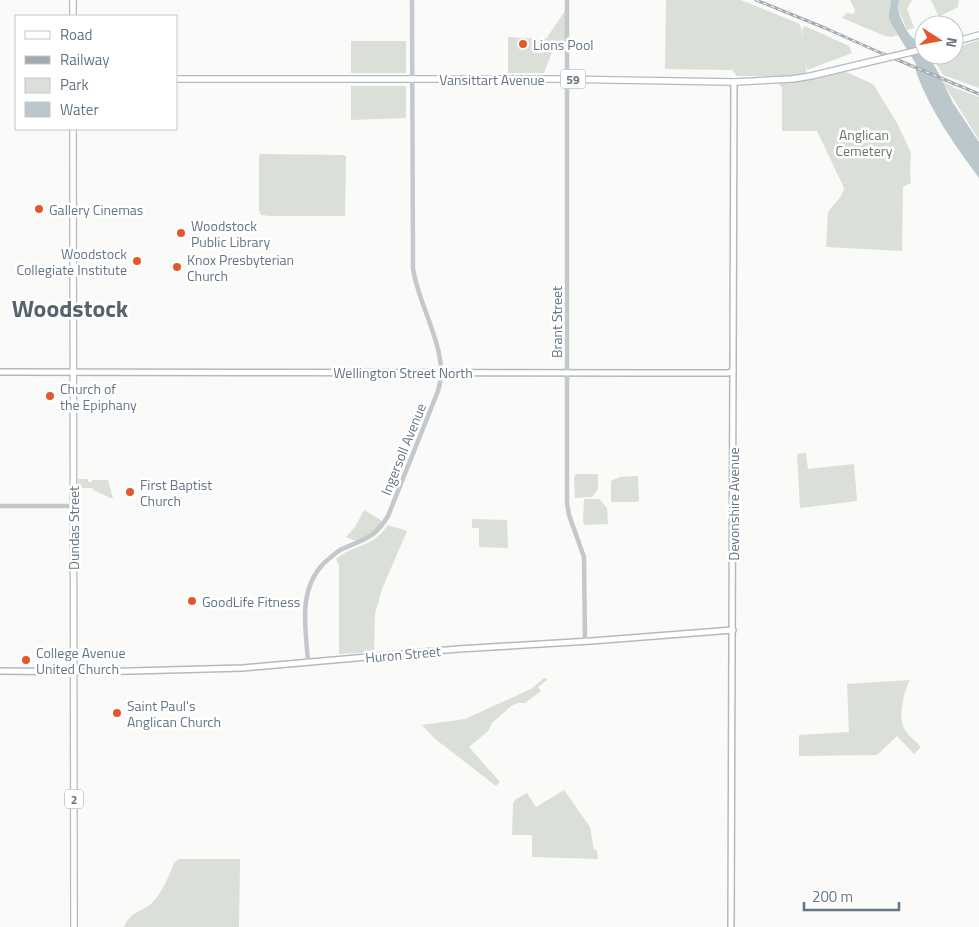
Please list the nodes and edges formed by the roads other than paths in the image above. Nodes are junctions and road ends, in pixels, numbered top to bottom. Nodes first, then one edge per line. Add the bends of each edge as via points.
1 (73, 0) edge
2 (412, 0) edge
3 (567, 0) edge
4 (73, 15) edge
5 (979, 35) edge
6 (964, 39) edge
7 (914, 51) edge
8 (178, 79) edge
9 (412, 79) junction
10 (567, 79) junction
11 (734, 82) junction
12 (72, 130) edge
13 (733, 371) junction
14 (0, 372) edge
15 (73, 372) junction
16 (442, 372) junction
17 (566, 373) junction
18 (0, 506) edge
19 (73, 506) junction
20 (733, 630) junction
21 (585, 642) junction
22 (308, 662) junction
23 (0, 671) edge
24 (73, 672) junction
25 (74, 927) edge
26 (731, 927) edge

1 - 4 main road
2 - 9 street, Ingersoll Avenue
3 - 10 street, Brant Street
5 - 6 main road
7 - 11 main road, Vansittart Avenue / 59, bridge via 811,76
8 - 9 main road, Vansittart Avenue / 59
9 - 10 main road, Vansittart Avenue / 59
9 - 16 street, Ingersoll Avenue via 413,271
10 - 11 main road, Vansittart Avenue / 59
10 - 17 street, Brant Street
11 - 13 main road, Devonshire Avenue
12 - 15 main road, Dundas Street / 2
13 - 17 main road, Wellington Street North
13 - 20 main road, Devonshire Avenue
14 - 15 main road, Wellington Street North
15 - 16 main road, Wellington Street North
15 - 19 main road, Dundas Street / 2
16 - 17 main road, Wellington Street North
16 - 22 street, Ingersoll Avenue via 438,392 384,523 371,536 328,559 309,586 304,612
17 - 21 street, Brant Street via 566,503 584,557
18 - 19 street
19 - 24 main road, Dundas Street / 2
20 - 21 main road, Huron Street
20 - 26 main road, Devonshire Avenue
21 - 22 main road, Huron Street via 465,648
22 - 24 main road, Huron Street via 234,669
23 - 24 main road, Huron Street
24 - 25 main road, Dundas Street / 2

